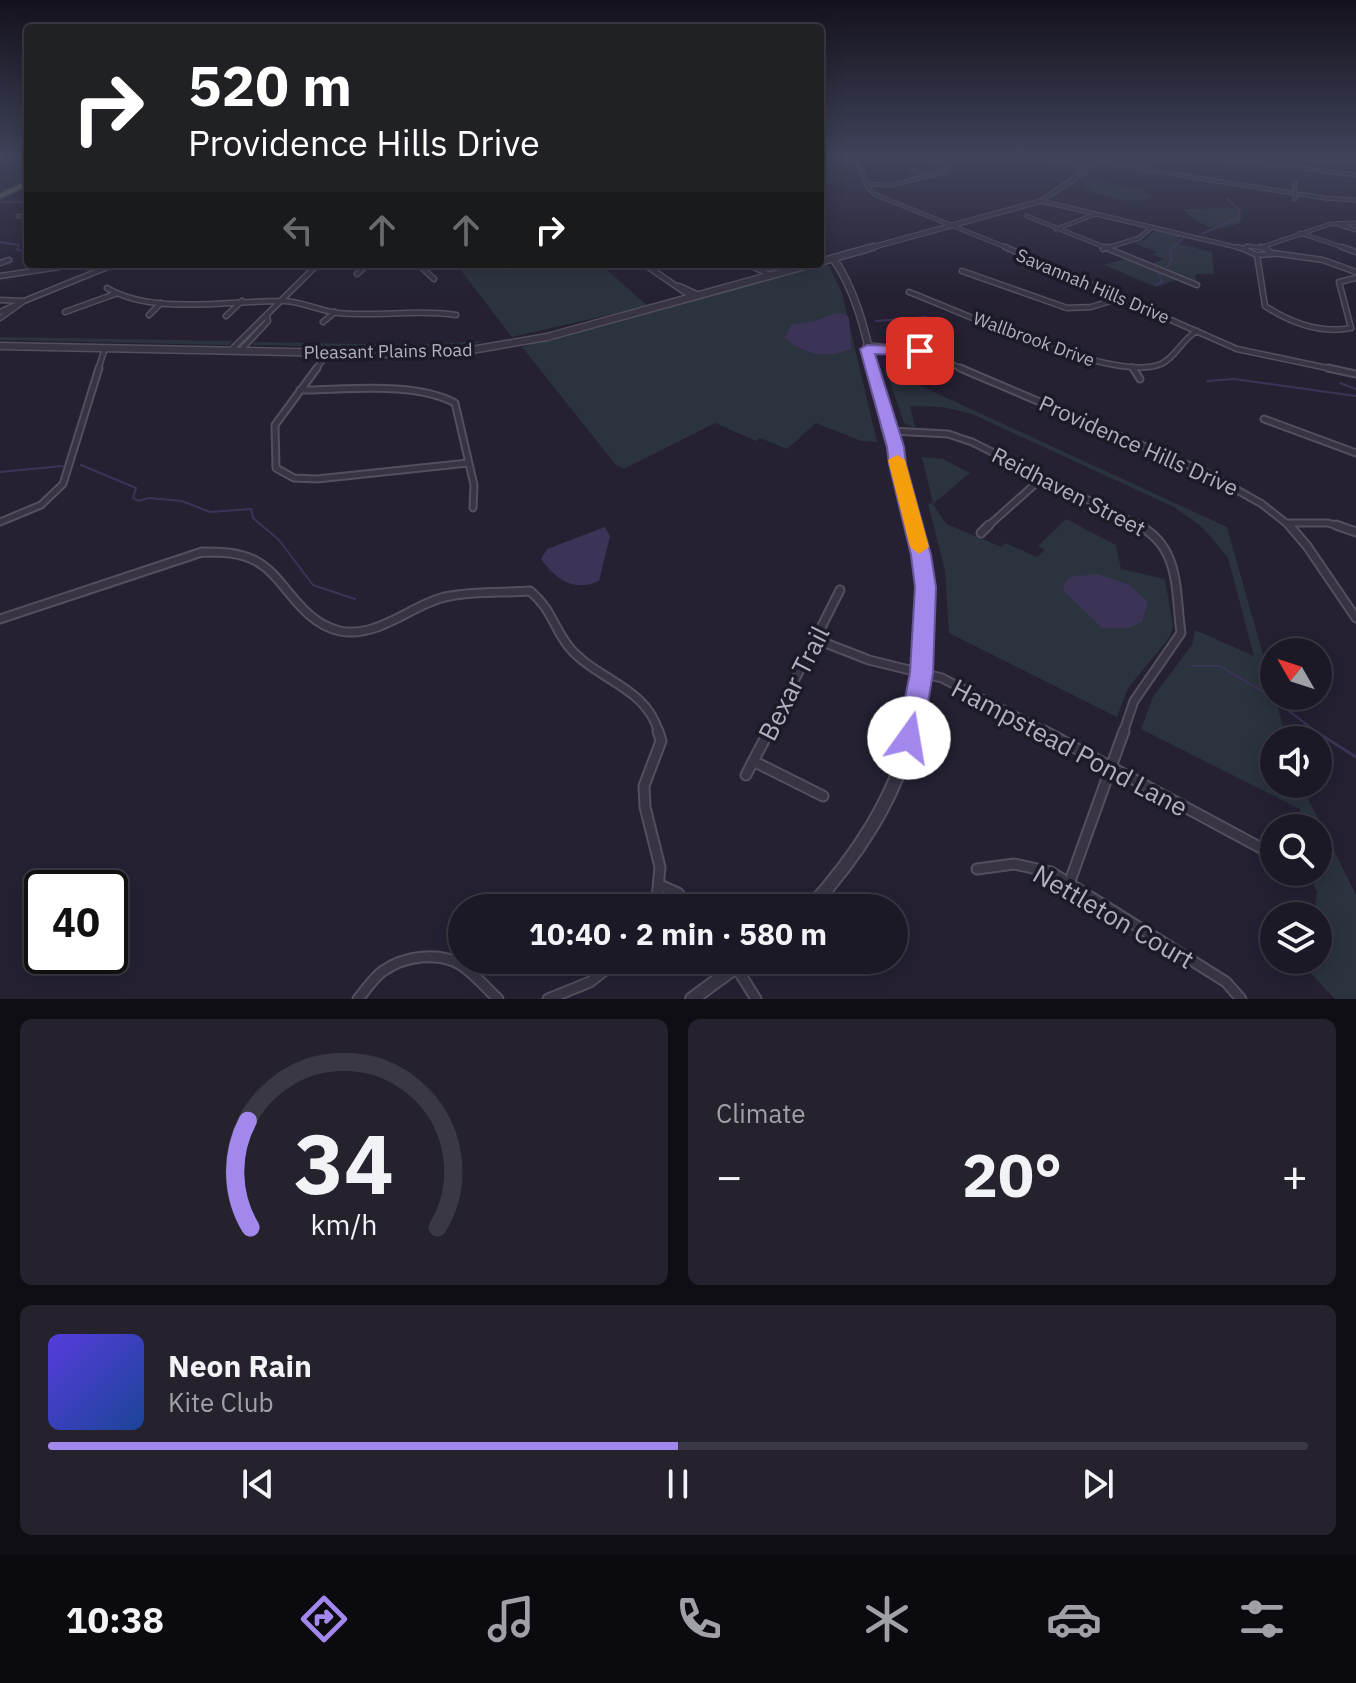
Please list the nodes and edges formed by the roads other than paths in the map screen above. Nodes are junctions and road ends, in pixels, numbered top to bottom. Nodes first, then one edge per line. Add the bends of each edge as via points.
1 (895, 203) edge
2 (1034, 203) edge
3 (1053, 203) edge
4 (1054, 203) edge
5 (1096, 214) junction
6 (18, 216) dead end
7 (24, 216) edge
8 (1027, 216) dead end
9 (1335, 223) junction
10 (953, 226) junction
11 (1152, 227) junction
12 (1356, 227) edge
13 (1056, 229) junction
14 (1300, 233) junction
15 (1262, 247) junction
16 (1245, 248) junction
17 (1103, 249) junction
18 (1356, 252) edge
19 (1273, 253) junction
20 (1257, 255) junction
21 (833, 258) junction
22 (9, 260) dead end
23 (824, 261) edge
24 (0, 263) edge
25 (52, 268) edge
26 (105, 268) edge
27 (314, 268) edge
28 (364, 268) edge
29 (422, 268) edge
30 (650, 268) edge
31 (754, 268) edge
32 (797, 268) edge
33 (962, 271) dead end
34 (1356, 272) edge
35 (357, 274) dead end
36 (0, 276) edge
37 (768, 276) junction
38 (1356, 278) edge
39 (434, 279) dead end
40 (1197, 285) dead end
41 (107, 288) dead end
42 (909, 292) dead end
43 (115, 294) junction
44 (696, 296) junction
45 (1120, 298) junction
46 (0, 300) edge
47 (24, 301) junction
48 (242, 301) junction
49 (282, 302) junction
50 (161, 303) junction
51 (0, 312) edge
52 (65, 312) dead end
53 (335, 312) junction
54 (149, 315) dead end
55 (456, 315) dead end
56 (226, 316) dead end
57 (267, 316) junction
58 (0, 318) edge
59 (323, 322) dead end
60 (1197, 331) junction
61 (0, 346) edge
62 (866, 347) junction
63 (105, 348) junction
64 (231, 350) junction
65 (240, 351) junction
66 (328, 353) junction
67 (1132, 367) junction
68 (1356, 374) edge
69 (1140, 379) dead end
70 (300, 390) junction
71 (882, 405) junction
72 (1264, 419) dead end
73 (891, 431) junction
74 (1356, 453) edge
75 (468, 463) junction
76 (897, 464) junction
77 (1043, 477) junction
78 (473, 508) dead end
79 (0, 522) edge
80 (1287, 523) junction
81 (1356, 532) edge
82 (981, 533) dead end
83 (840, 590) dead end
84 (1356, 618) edge
85 (0, 619) edge
86 (815, 639) junction
87 (922, 673) junction
88 (753, 761) junction
89 (1112, 769) junction
90 (746, 775) dead end
91 (823, 796) dead end
92 (1260, 848) edge
93 (977, 869) dead end
94 (1069, 884) junction
95 (660, 885) junction
96 (658, 894) edge
97 (679, 894) edge
98 (823, 894) edge
99 (600, 974) edge
100 (726, 974) edge
101 (740, 974) edge
102 (358, 999) edge
103 (498, 999) edge
104 (548, 999) edge
105 (692, 999) edge
106 (756, 999) edge
107 (1241, 999) edge

1 - 10 street, Savannah Hills Drive
2 - 10 street
3 - 5 street
4 - 16 street
5 - 11 street
5 - 13 street
6 - 7 street
8 - 13 street
9 - 12 street
9 - 12 street
9 - 14 street
10 - 21 street
10 - 45 street, Savannah Hills Drive
11 - 16 street
11 - 17 street via 1139,238
13 - 17 street
14 - 15 street
14 - 18 street
15 - 16 street
15 - 19 street
16 - 20 street
17 - 40 street
19 - 20 street
19 - 34 street via 1323,260
20 - 38 street via 1265,306 1298,324 1351,328 1339,282
21 - 23 street
21 - 62 street via 849,284
22 - 24 street
25 - 36 street
26 - 47 street
27 - 49 street
28 - 35 street
29 - 39 street
30 - 44 street
31 - 37 street
32 - 37 street, Pleasant Plains Road
33 - 45 street via 1067,308
37 - 44 street, Pleasant Plains Road
41 - 43 street
42 - 67 street, Wallbrook Drive via 1082,358
43 - 50 street
43 - 52 street
44 - 66 street, Pleasant Plains Road via 498,347 424,354
45 - 60 street, Savannah Hills Drive
46 - 47 street
47 - 51 street
47 - 58 street
48 - 49 street
48 - 50 street
48 - 56 street
49 - 53 street
49 - 57 street
50 - 54 street
53 - 55 street via 419,310
53 - 59 street
57 - 64 street
57 - 65 street
60 - 67 street, Wallbrook Drive via 1181,340 1165,361
60 - 68 street, Savannah Hills Drive via 1248,352
61 - 63 street, Pleasant Plains Road
62 - 71 street
62 - 80 street, Providence Hills Drive via 920,351 1207,473
63 - 64 street, Pleasant Plains Road
63 - 79 street via 63,484 41,505
64 - 65 street, Pleasant Plains Road
65 - 66 street, Pleasant Plains Road
66 - 70 street
67 - 69 street
70 - 75 street via 445,396 455,403
70 - 75 street via 273,430 276,468 287,475 317,479
71 - 73 street
71 - 76 street
72 - 74 street
73 - 76 street
73 - 77 street, Reidhaven Street via 958,436
75 - 78 street
76 - 87 street via 925,587
77 - 82 street
77 - 89 street, Reidhaven Street via 1141,525 1170,553 1181,633 1134,701
80 - 81 street via 1328,523
80 - 84 street, Providence Hills Drive
83 - 86 street, Bexar Trail
85 - 95 street via 202,552 228,552 258,562 304,611 344,632 380,626 448,596 530,591 546,604 575,653 640,700 655,719 661,741 644,786
86 - 87 street, Hampstead Pond Lane
86 - 88 street, Bexar Trail
87 - 89 street, Hampstead Pond Lane via 961,686
87 - 98 street via 909,738 883,812 850,866
88 - 90 street, Bexar Trail
88 - 91 street
89 - 92 street, Hampstead Pond Lane
89 - 94 street, Reidhaven Street
93 - 94 street, Nettleton Court via 1022,862
94 - 107 street, Nettleton Court via 1226,982
95 - 96 street
95 - 97 street
99 - 104 street
100 - 105 street
101 - 106 street
102 - 103 street via 382,972 425,958 461,964

